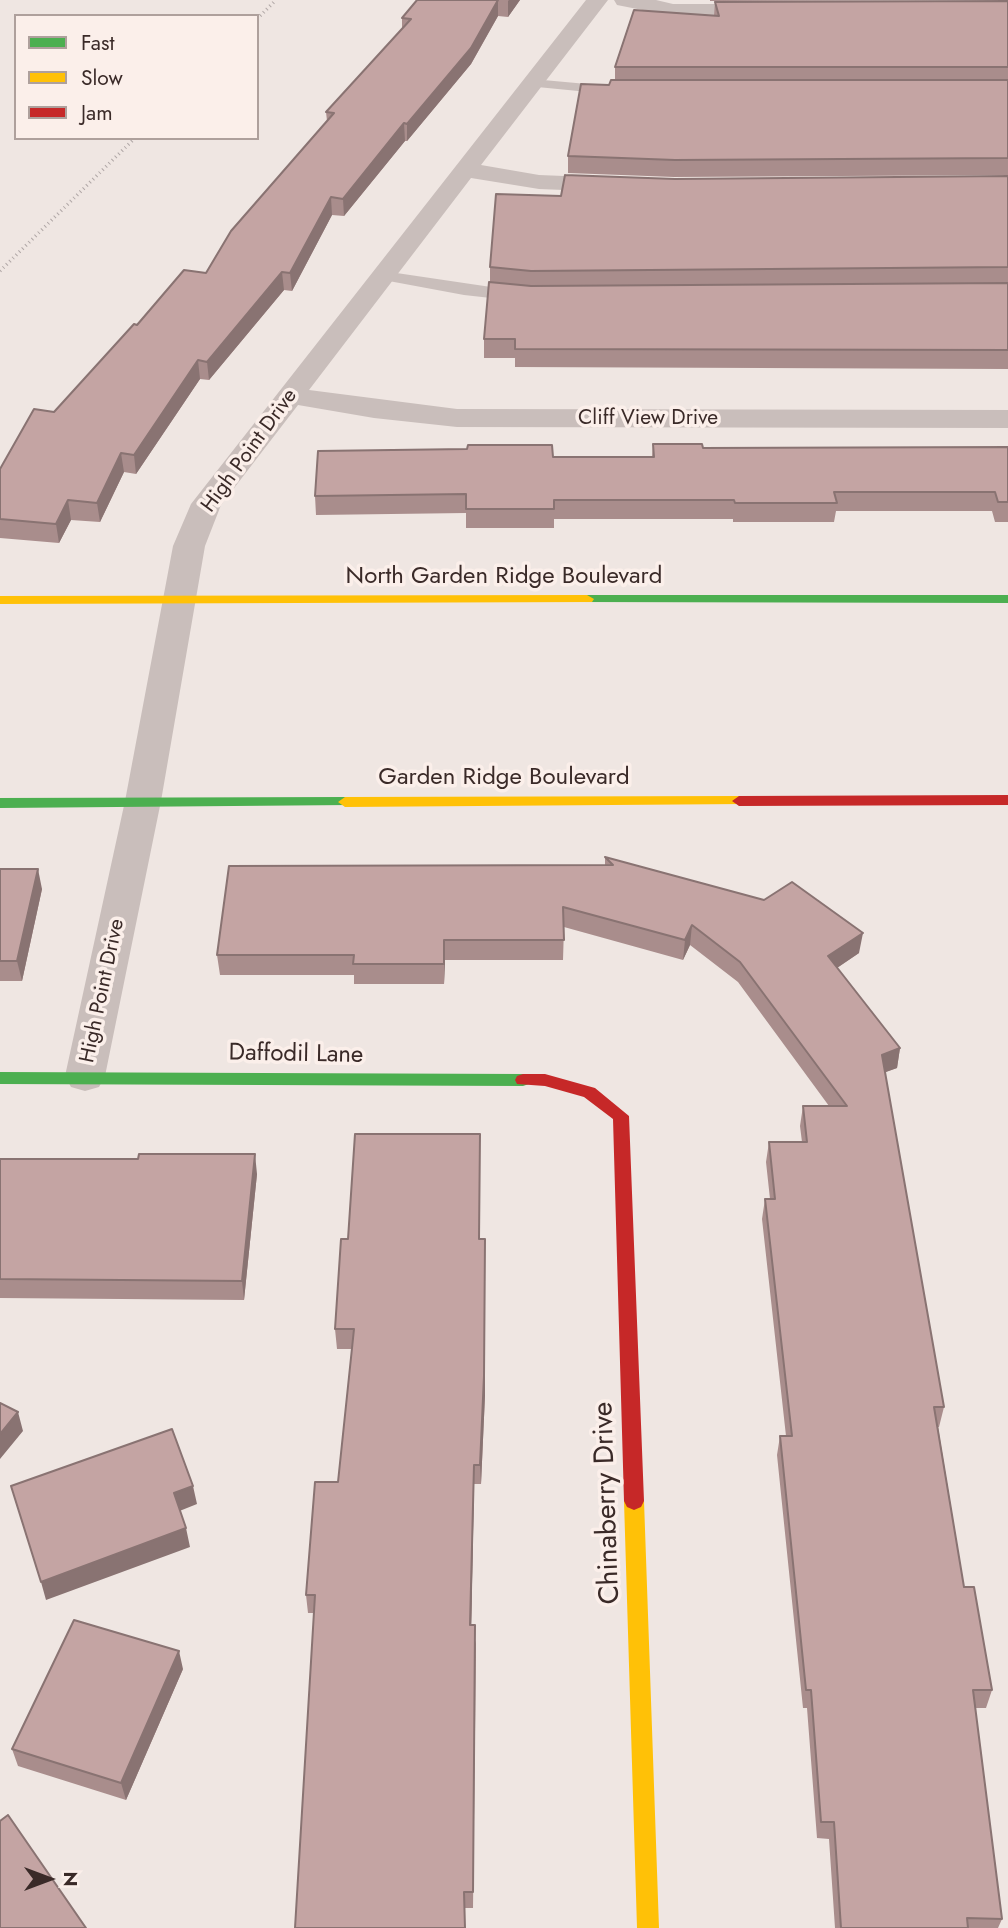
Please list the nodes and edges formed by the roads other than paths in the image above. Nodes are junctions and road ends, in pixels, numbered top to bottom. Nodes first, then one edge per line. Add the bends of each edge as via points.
1 (597, 0) edge
2 (625, 0) edge
3 (789, 10) edge
4 (531, 83) junction
5 (619, 91) edge
6 (465, 170) junction
7 (634, 186) edge
8 (383, 276) junction
9 (531, 297) edge
10 (290, 395) junction
11 (1008, 419) edge
12 (1008, 599) edge
13 (0, 600) edge
14 (181, 600) junction
15 (1008, 800) edge
16 (143, 801) junction
17 (0, 803) edge
18 (85, 1076) junction
19 (0, 1078) edge
20 (589, 1092) joint
21 (648, 1928) edge

1 - 4 street, High Point Drive
2 - 3 street via 673,10
4 - 5 lane
4 - 6 street, High Point Drive
6 - 7 street via 539,182
6 - 8 street, High Point Drive
8 - 9 lane
8 - 10 street, High Point Drive
10 - 11 street, Cliff View Drive via 457,418
10 - 14 street, High Point Drive via 206,504 189,546
12 - 14 main road, North Garden Ridge Boulevard
13 - 14 main road, North Garden Ridge Boulevard
14 - 16 street, High Point Drive
15 - 16 main road, Garden Ridge Boulevard
16 - 17 main road, Garden Ridge Boulevard
16 - 18 street, High Point Drive
18 - 19 main road, Daffodil Lane
18 - 20 main road, Daffodil Lane via 545,1080
20 - 21 main road, Chinaberry Drive via 621,1116

